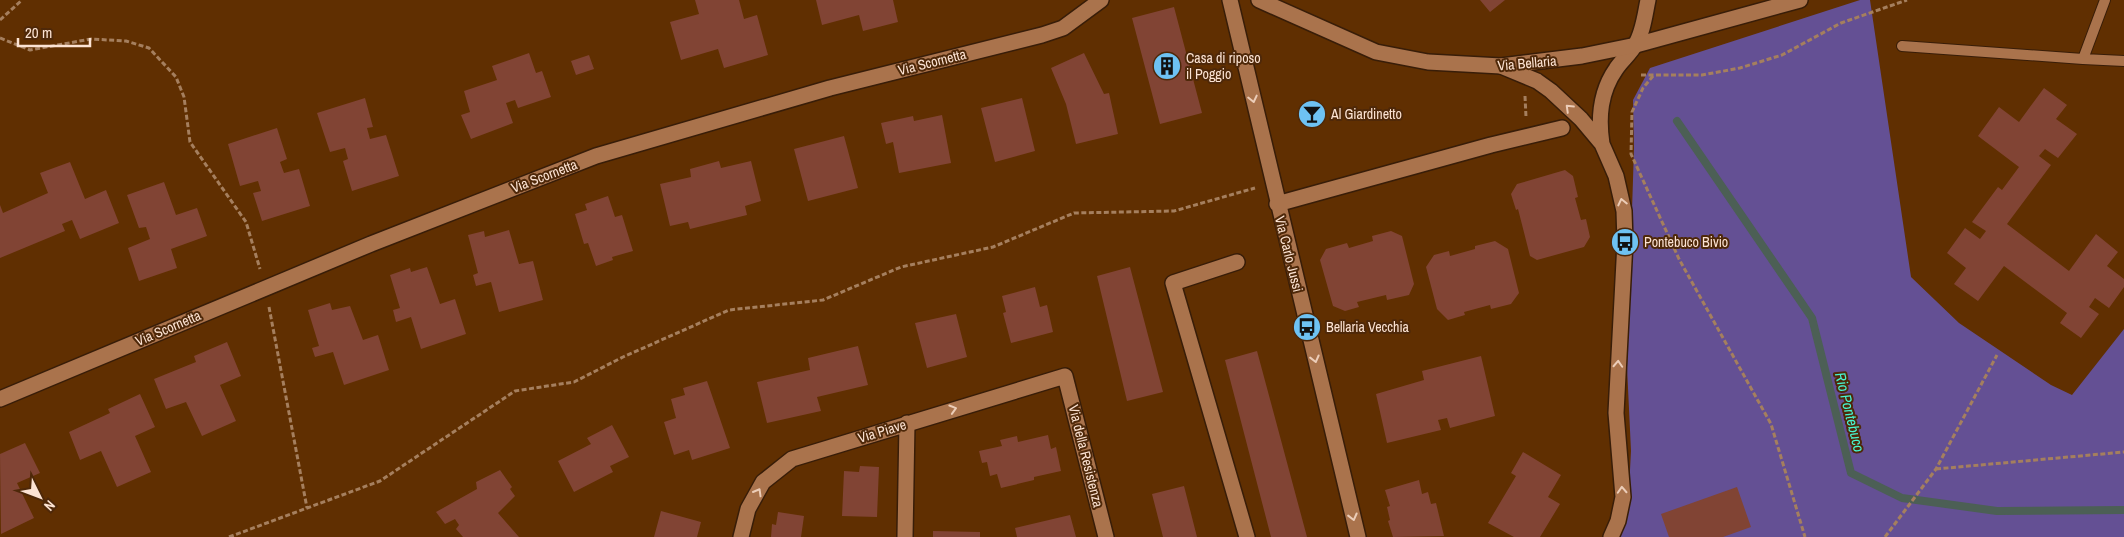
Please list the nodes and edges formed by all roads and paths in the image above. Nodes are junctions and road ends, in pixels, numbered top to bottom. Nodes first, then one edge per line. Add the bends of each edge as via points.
1 (22, 0) edge
2 (1101, 0) edge
3 (1230, 0) edge
4 (1259, 0) edge
5 (1648, 0) edge
6 (1800, 0) edge
7 (1907, 0) edge
8 (2105, 0) edge
9 (0, 20) edge
10 (0, 38) edge
11 (1636, 45) junction
12 (1902, 46) dead end
13 (2083, 59) junction
14 (2124, 62) edge
15 (1502, 66) junction
16 (1641, 75) dead end
17 (1653, 76) junction
18 (1525, 95) dead end
19 (1526, 125) dead end
20 (1562, 128) dead end
21 (1602, 144) junction
22 (1272, 183) junction
23 (1277, 204) junction
24 (1237, 262) dead end
25 (265, 288) junction
26 (1996, 355) dead end
27 (1065, 376) joint
28 (0, 399) edge
29 (906, 423) junction
30 (2124, 452) edge
31 (1936, 469) junction
32 (307, 508) junction
33 (229, 537) edge
34 (741, 537) edge
35 (905, 537) edge
36 (1106, 537) edge
37 (1247, 537) edge
38 (1358, 537) edge
39 (1610, 537) edge
40 (1805, 537) edge
41 (1885, 537) edge

1 - 9 path
2 - 25 street, Via Scornetta via 1063,28 1049,33 830,88 596,156
3 -> 22 street, Via Carlo Jussi
4 - 15 street, Via Bellaria via 1376,52 1428,62
5 - 11 street
6 - 11 street, Via Bellaria
7 - 17 path via 1842,23 1782,55 1740,68 1702,76
8 - 13 lane
10 - 25 path via 30,50 91,39 126,41 149,48 176,77 184,97 190,142 246,222
11 - 15 street, Via Bellaria via 1574,58
11 - 21 street via 1615,70 1603,96 1599,126
12 - 13 lane
13 - 14 lane
21 -> 15 street via 1551,91 1537,81
16 - 17 path
17 - 40 path via 1643,88 1632,112 1631,154 1680,259 1771,424
18 - 19 path
20 - 23 street
39 -> 21 street via 1618,521 1623,497 1616,413 1625,242 1624,211 1616,176
22 - 23 street, Via Carlo Jussi
22 - 32 path via 1174,211 1074,213 993,247 902,268 823,300 729,310 574,382 516,391 380,481
23 -> 38 street, Via Carlo Jussi
24 - 37 street via 1173,283
25 - 28 street, Via Scornetta
25 - 32 path
26 - 31 path
29 -> 27 street, Via Piave
27 - 36 street, Via della Resistenza
34 -> 29 street, Via Piave via 748,508 763,482 792,459
29 - 35 street
30 - 31 path
31 - 41 path
32 - 33 path

